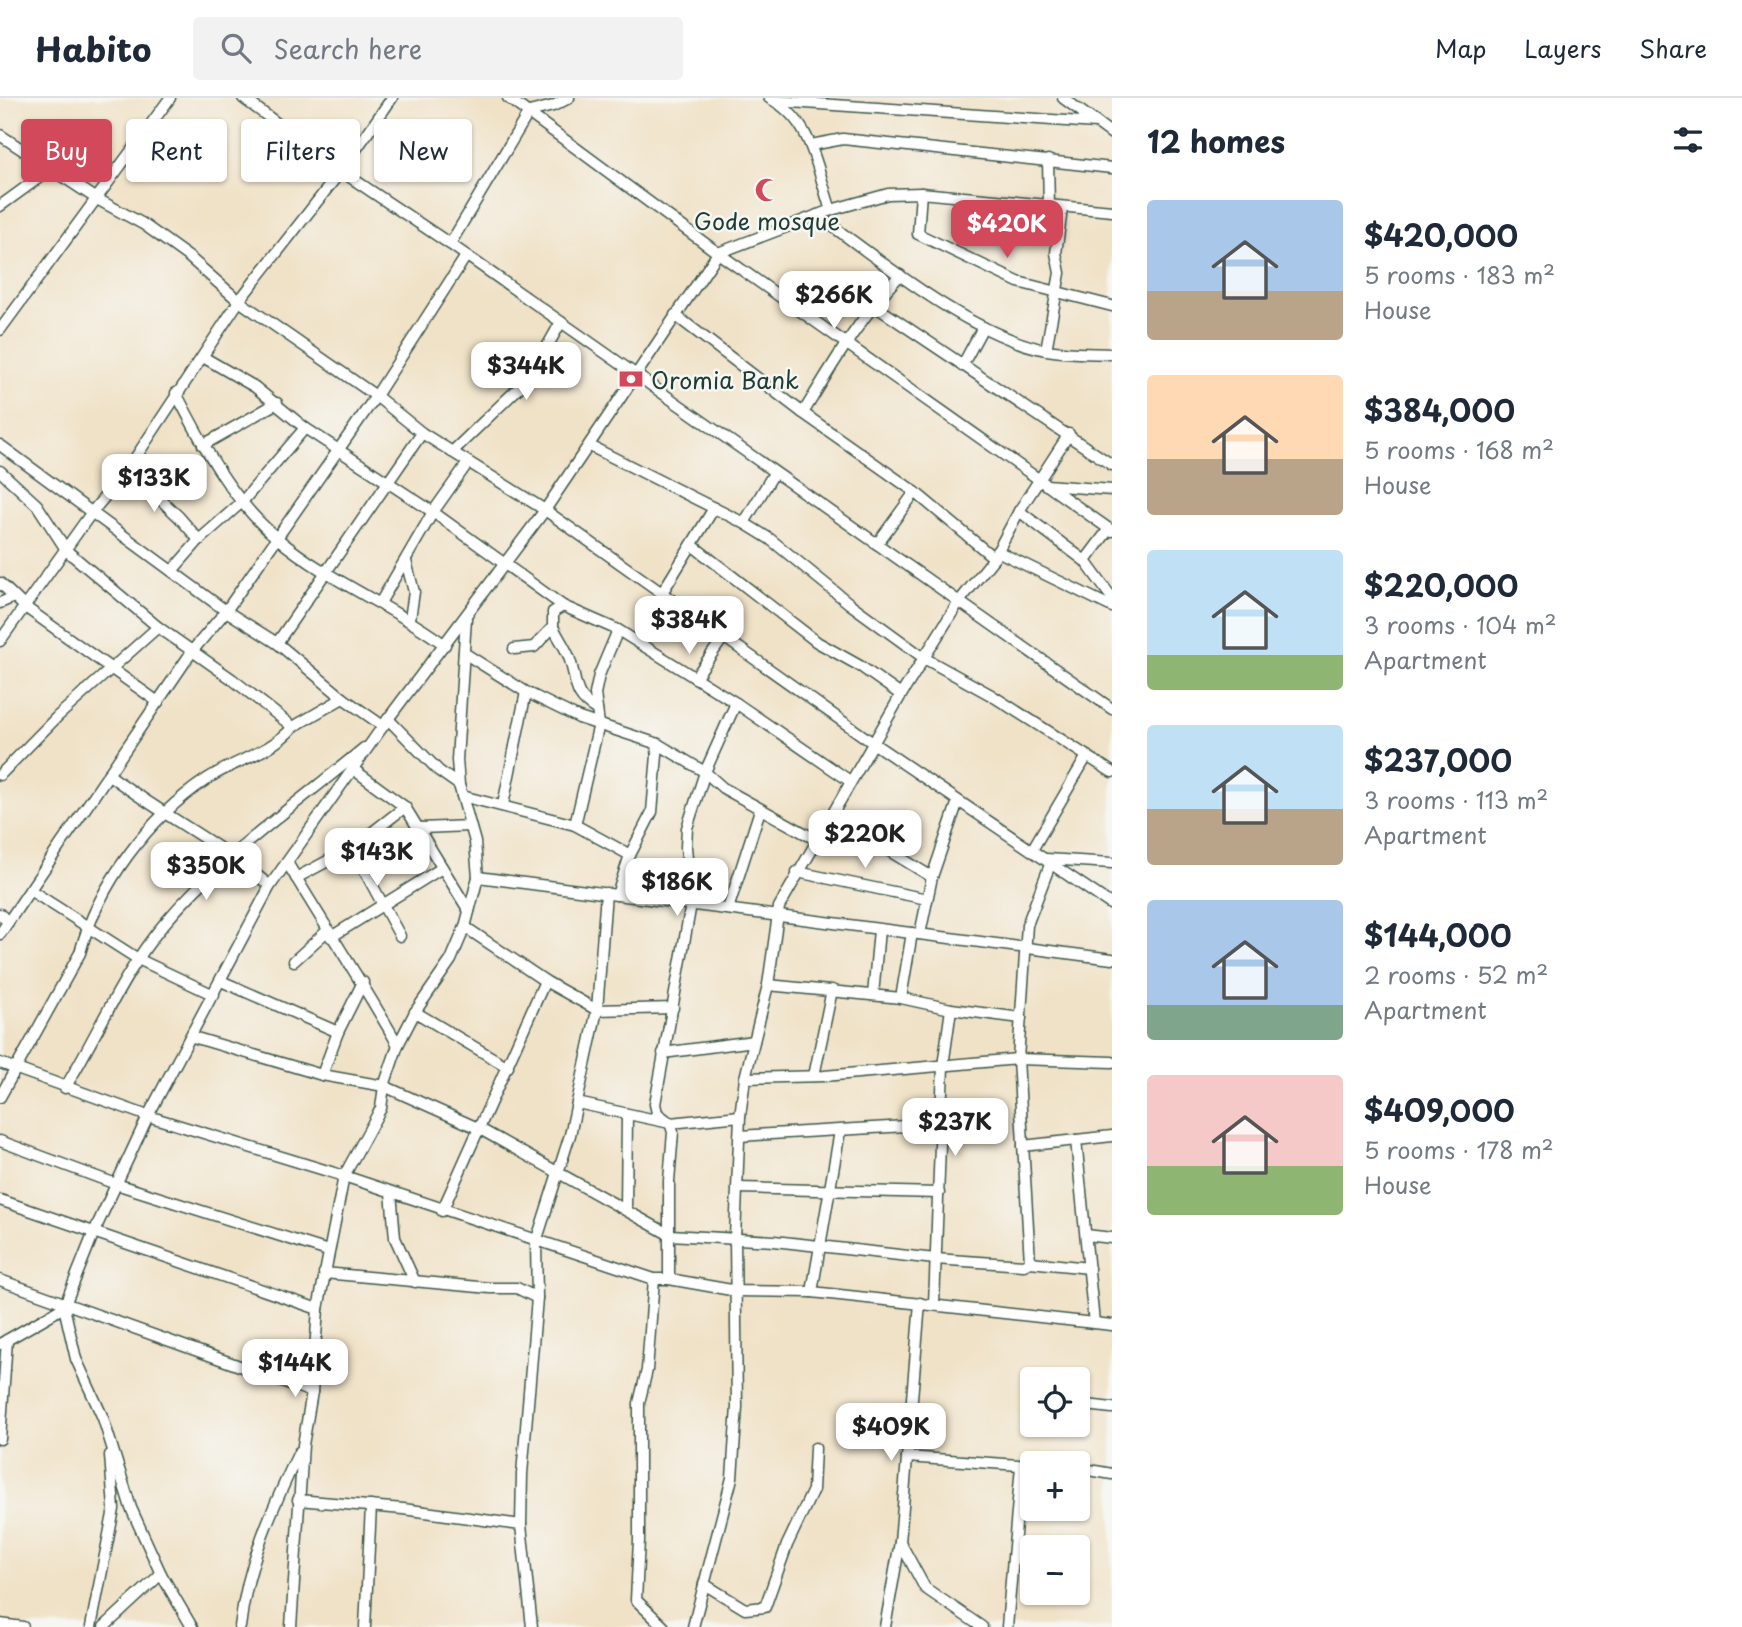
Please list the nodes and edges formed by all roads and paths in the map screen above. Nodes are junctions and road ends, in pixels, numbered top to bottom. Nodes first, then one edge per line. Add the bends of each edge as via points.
1 (170, 98) edge
2 (243, 98) edge
3 (393, 98) edge
4 (508, 98) edge
5 (569, 98) edge
6 (1063, 98) edge
7 (773, 100) edge
8 (551, 102) edge
9 (529, 112) junction
10 (271, 119) edge
11 (1096, 123) junction
12 (1112, 134) edge
13 (0, 135) edge
14 (9, 144) junction
15 (360, 144) edge
16 (811, 145) junction
17 (21, 151) edge
18 (0, 153) edge
19 (1048, 160) junction
20 (1112, 168) edge
21 (33, 182) edge
22 (71, 182) edge
23 (332, 182) edge
24 (357, 182) edge
25 (921, 193) junction
26 (97, 199) junction
27 (0, 206) edge
28 (1049, 207) junction
29 (1062, 209) junction
30 (831, 210) junction
31 (1112, 211) edge
32 (817, 215) junction
33 (450, 244) junction
34 (718, 253) junction
35 (466, 256) junction
36 (900, 275) junction
37 (1056, 293) junction
38 (239, 301) junction
39 (872, 304) junction
40 (1112, 306) edge
41 (675, 315) junction
42 (561, 322) junction
43 (983, 327) junction
44 (0, 330) edge
45 (844, 343) junction
46 (1046, 350) junction
47 (1112, 354) edge
48 (203, 357) junction
49 (962, 366) junction
50 (635, 374) junction
51 (176, 393) junction
52 (376, 396) junction
53 (277, 403) junction
54 (803, 413) junction
55 (305, 428) junction
56 (422, 433) junction
57 (1069, 434) junction
58 (0, 445) edge
59 (203, 445) junction
60 (590, 446) junction
61 (339, 448) junction
62 (452, 452) junction
63 (467, 464) junction
64 (1112, 465) edge
65 (128, 469) junction
66 (0, 471) edge
67 (774, 473) junction
68 (388, 483) junction
69 (1042, 483) junction
70 (1112, 490) edge
71 (915, 492) junction
72 (242, 502) junction
73 (714, 508) junction
74 (545, 510) junction
75 (1019, 511) junction
76 (92, 512) junction
77 (433, 512) junction
78 (744, 523) junction
79 (1111, 530) edge
80 (277, 538) junction
81 (199, 540) junction
82 (877, 544) junction
83 (692, 545) junction
84 (67, 551) junction
85 (996, 555) junction
86 (406, 561) junction
87 (1085, 561) junction
88 (506, 562) junction
89 (172, 571) junction
90 (327, 572) junction
91 (0, 583) edge
92 (662, 593) junction
93 (14, 597) junction
94 (1112, 598) edge
95 (0, 603) edge
96 (380, 603) junction
97 (958, 603) junction
98 (564, 606) junction
99 (25, 607) junction
100 (1112, 607) edge
101 (226, 611) junction
102 (467, 614) junction
103 (410, 619) junction
104 (158, 627) junction
105 (553, 627) junction
106 (618, 630) junction
107 (723, 638) junction
108 (0, 642) edge
109 (277, 643) junction
110 (445, 645) junction
111 (514, 649) dead end
112 (193, 650) junction
113 (464, 653) junction
114 (925, 658) junction
115 (110, 668) junction
116 (695, 678) junction
117 (526, 692) junction
118 (901, 695) junction
119 (343, 698) junction
120 (158, 702) junction
121 (736, 703) junction
122 (1112, 709) edge
123 (597, 710) junction
124 (385, 723) junction
125 (599, 724) junction
126 (293, 727) junction
127 (374, 740) junction
128 (873, 743) junction
129 (658, 744) junction
130 (1087, 756) junction
131 (353, 769) junction
132 (705, 772) junction
133 (1112, 772) edge
134 (108, 774) junction
135 (0, 775) edge
136 (850, 781) junction
137 (459, 785) junction
138 (462, 796) junction
139 (958, 802) junction
140 (503, 805) junction
141 (405, 807) junction
142 (760, 810) junction
143 (164, 815) junction
144 (830, 815) junction
145 (575, 825) junction
146 (470, 826) junction
147 (421, 828) junction
148 (816, 839) junction
149 (352, 848) junction
150 (1032, 850) junction
151 (630, 855) junction
152 (234, 856) junction
153 (1048, 860) junction
154 (1112, 863) edge
155 (288, 864) junction
156 (442, 867) junction
157 (797, 872) junction
158 (478, 877) junction
159 (932, 877) junction
160 (296, 878) junction
161 (270, 886) junction
162 (30, 890) junction
163 (611, 894) junction
164 (927, 899) junction
165 (382, 903) junction
166 (691, 904) junction
167 (1112, 905) edge
168 (728, 909) junction
169 (469, 911) junction
170 (0, 914) edge
171 (777, 917) junction
172 (8, 922) junction
173 (466, 927) junction
174 (87, 929) junction
175 (878, 930) junction
176 (916, 933) junction
177 (0, 934) edge
178 (329, 934) junction
179 (400, 936) dead end
180 (1026, 947) junction
181 (138, 959) junction
182 (1112, 959) edge
183 (293, 961) dead end
184 (221, 981) junction
185 (545, 981) junction
186 (363, 982) junction
187 (768, 985) junction
188 (832, 990) junction
189 (214, 995) junction
190 (873, 995) junction
191 (901, 998) junction
192 (673, 1008) junction
193 (951, 1009) junction
194 (597, 1010) junction
195 (415, 1012) junction
196 (1021, 1018) junction
197 (338, 1032) junction
198 (193, 1037) junction
199 (754, 1041) junction
200 (398, 1045) junction
201 (663, 1053) junction
202 (1018, 1059) junction
203 (1112, 1062) edge
204 (0, 1063) edge
205 (943, 1066) junction
206 (508, 1067) junction
207 (14, 1068) junction
208 (322, 1075) junction
209 (814, 1076) junction
210 (746, 1078) junction
211 (383, 1086) junction
212 (65, 1087) junction
213 (0, 1097) edge
214 (577, 1103) junction
215 (627, 1114) junction
216 (148, 1116) junction
217 (740, 1116) junction
218 (670, 1123) junction
219 (940, 1124) junction
220 (480, 1129) junction
221 (840, 1131) junction
222 (739, 1136) junction
223 (1112, 1136) edge
224 (1076, 1140) junction
225 (0, 1141) edge
226 (1023, 1146) junction
227 (560, 1172) junction
228 (344, 1176) junction
229 (116, 1184) junction
230 (737, 1188) junction
231 (832, 1191) junction
232 (391, 1192) junction
233 (939, 1193) junction
234 (0, 1200) edge
235 (625, 1210) junction
236 (442, 1211) junction
237 (94, 1232) junction
238 (670, 1235) junction
239 (1086, 1236) junction
240 (735, 1238) junction
241 (1112, 1238) edge
242 (536, 1242) junction
243 (820, 1246) junction
244 (328, 1251) junction
245 (935, 1259) junction
246 (1030, 1262) junction
247 (1089, 1268) junction
248 (324, 1273) junction
249 (654, 1279) junction
250 (669, 1279) junction
251 (0, 1280) edge
252 (415, 1282) junction
253 (737, 1292) junction
254 (811, 1292) junction
255 (537, 1298) junction
256 (920, 1303) junction
257 (934, 1304) junction
258 (64, 1306) junction
259 (318, 1309) junction
260 (1094, 1322) junction
261 (1112, 1325) edge
262 (4, 1342) edge
263 (312, 1392) junction
264 (1090, 1405) edge
265 (1112, 1408) edge
266 (109, 1437) junction
267 (0, 1439) edge
268 (303, 1445) junction
269 (815, 1448) dead end
270 (907, 1457) junction
271 (1020, 1465) edge
272 (1090, 1470) edge
273 (1112, 1474) edge
274 (298, 1500) junction
275 (372, 1506) junction
276 (1020, 1521) edge
277 (522, 1525) junction
278 (900, 1542) junction
279 (161, 1574) junction
280 (704, 1584) junction
281 (0, 1624) edge
282 (23, 1627) edge
283 (91, 1627) edge
284 (104, 1627) edge
285 (192, 1627) edge
286 (240, 1627) edge
287 (291, 1627) edge
288 (365, 1627) edge
289 (532, 1627) edge
290 (664, 1627) edge
291 (694, 1627) edge
292 (885, 1627) edge
293 (982, 1627) edge
294 (1007, 1627) edge

1 - 26 street
2 - 10 street
3 - 15 street
4 - 9 street
5 - 8 street
6 - 11 street
7 - 11 street
7 - 16 street via 800,124
8 - 9 street
9 - 33 street
9 - 34 street
11 - 12 street
13 - 14 street
14 - 17 street
14 - 18 street
16 - 19 street via 842,139
16 - 30 street
19 - 20 street
19 - 28 street
21 - 27 street
22 - 26 street
23 - 38 street
24 - 33 street
25 - 28 street
25 - 30 street via 877,197
25 - 37 street via 918,234 1018,282
26 - 38 street via 143,224
26 - 44 street
28 - 29 street
29 - 31 street
29 - 37 street
30 - 32 street
32 - 34 street
32 - 36 street
33 - 35 street
34 - 41 street
34 - 45 street
35 - 42 street
35 - 52 street
36 - 39 street
36 - 43 street
37 - 40 street
37 - 46 street
38 - 48 street
38 - 52 street
39 - 45 street
39 - 49 street
41 - 50 street
41 - 54 street
42 - 50 street
42 - 62 street via 530,377
43 - 46 street
43 - 49 street
45 - 54 street
45 - 69 street
46 - 47 street
48 - 51 street
48 - 53 street
49 - 57 street
50 - 60 street
50 - 67 street
51 - 59 street
51 - 65 street
52 - 56 street
52 - 61 street
53 - 55 street
53 - 59 street
54 - 71 street
55 - 61 street
55 - 72 street
56 - 62 street
56 - 68 street
57 - 64 street
57 - 69 street
58 - 76 street
59 - 72 street
60 - 73 street
60 - 74 street
61 - 68 street
61 - 80 street
62 - 63 street
63 - 74 street
63 - 77 street
65 - 76 street
65 - 81 street
66 - 84 street via 37,505
67 - 78 street
67 - 82 street
68 - 77 street
68 - 90 street
69 - 70 street
69 - 75 street
69 - 79 street
71 - 82 street
71 - 85 street
72 - 80 street
72 - 81 street
73 - 78 street
73 - 83 street
74 - 88 street
74 - 92 street
75 - 85 street
75 - 87 street
76 - 84 street
76 - 89 street
77 - 86 street
77 - 88 street
78 - 114 street
79 - 87 street
80 - 90 street
80 - 101 street
81 - 89 street
82 - 97 street
83 - 92 street
83 - 118 street via 817,642
84 - 99 street
84 - 104 street
85 - 97 street
85 - 100 street
86 - 96 street
86 - 103 street via 414,592
87 - 94 street
88 - 98 street
88 - 102 street
89 - 101 street
90 - 96 street
90 - 109 street
91 - 93 street
92 - 107 street
93 - 95 street
93 - 99 street
96 - 103 street
97 - 114 street
97 - 122 street
98 - 105 street via 553,612
98 - 106 street
99 - 108 street
99 - 115 street
101 - 109 street
101 - 112 street
102 - 110 street
102 - 113 street
103 - 110 street
104 - 112 street
104 - 115 street
105 - 111 street via 534,647
105 - 123 street via 569,658 576,689 584,703
106 - 116 street
106 - 123 street via 599,675
107 - 116 street
107 - 128 street
109 - 119 street
110 - 124 street
112 - 120 street
112 - 126 street
113 - 117 street
113 - 137 street
114 - 118 street
114 - 130 street
115 - 120 street
115 - 135 street
116 - 121 street
117 - 125 street
117 - 140 street
118 - 128 street
119 - 124 street
119 - 126 street
120 - 134 street
121 - 132 street
121 - 136 street
123 - 125 street
124 - 127 street
124 - 137 street
125 - 129 street
125 - 145 street
126 - 143 street via 282,740 207,779
127 - 131 street
127 - 152 street
128 - 136 street
128 - 139 street
129 - 132 street
129 - 151 street via 652,812
130 - 133 street
130 - 150 street
131 - 141 street
131 - 155 street
132 - 142 street
132 - 166 street via 687,828
134 - 143 street
134 - 162 street
136 - 144 street
137 - 138 street
138 - 140 street
138 - 146 street
139 - 150 street
139 - 159 street
140 - 145 street
141 - 147 street
141 - 149 street
142 - 148 street
142 - 168 street
143 - 152 street
143 - 174 street via 125,858
144 - 148 street
144 - 159 street
145 - 151 street
146 - 147 street
146 - 158 street
147 - 156 street
148 - 157 street
149 - 160 street
149 - 165 street
150 - 153 street
151 - 163 street
152 - 161 street
152 - 181 street via 164,924
153 - 154 street
153 - 167 street
153 - 180 street via 1027,926
155 - 160 street
155 - 161 street
156 - 165 street
156 - 169 street
157 - 164 street
157 - 171 street
158 - 163 street
158 - 169 street
159 - 164 street
160 - 178 street
161 - 184 street
162 - 172 street
162 - 174 street
163 - 166 street
163 - 194 street
164 - 176 street
165 - 178 street
165 - 179 street
166 - 168 street
166 - 192 street
168 - 171 street
169 - 173 street
170 - 172 street
171 - 175 street
171 - 187 street
172 - 177 street
173 - 185 street
173 - 195 street via 451,960
174 - 181 street
174 - 207 street via 80,953
175 - 176 street
175 - 190 street
176 - 180 street
176 - 191 street
178 - 183 street
178 - 186 street
180 - 182 street
180 - 196 street
181 - 189 street
181 - 212 street
184 - 189 street
184 - 197 street
185 - 194 street
185 - 206 street
186 - 197 street
186 - 200 street
187 - 188 street
187 - 199 street
188 - 190 street
188 - 209 street
189 - 198 street
190 - 191 street
191 - 193 street
192 - 194 street
192 - 201 street
193 - 196 street
193 - 205 street
194 - 214 street
195 - 200 street
195 - 206 street
196 - 202 street
197 - 208 street
198 - 208 street
198 - 216 street
199 - 201 street
199 - 210 street
200 - 211 street
201 - 218 street via 655,1110
202 - 203 street
202 - 205 street
202 - 226 street
204 - 207 street
205 - 209 street
205 - 219 street
206 - 220 street
207 - 212 street
207 - 213 street
208 - 211 street
209 - 210 street
210 - 217 street
211 - 220 street
211 - 228 street via 379,1113
212 - 216 street
214 - 215 street
214 - 227 street
215 - 218 street
215 - 235 street
216 - 228 street
216 - 229 street
217 - 218 street
217 - 222 street
218 - 238 street
219 - 221 street
219 - 233 street
220 - 227 street
220 - 236 street
221 - 222 street
221 - 231 street
222 - 230 street
223 - 224 street
224 - 226 street
224 - 239 street
225 - 229 street
226 - 246 street
227 - 235 street
227 - 242 street
228 - 232 street
228 - 244 street
229 - 237 street
229 - 244 street
230 - 231 street
230 - 240 street
231 - 233 street
231 - 243 street
232 - 236 street
232 - 252 street via 395,1238
233 - 245 street
234 - 237 street
235 - 238 street
236 - 242 street
237 - 258 street
237 - 259 street
238 - 240 street
238 - 250 street
239 - 241 street
239 - 247 street
240 - 243 street
240 - 253 street
242 - 249 street
242 - 255 street
243 - 245 street
243 - 254 street
244 - 248 street
245 - 246 street
245 - 257 street
246 - 247 street
247 - 260 street
248 - 252 street
248 - 259 street
249 - 250 street
249 - 290 street via 647,1370 639,1403 636,1600
250 - 253 street
251 - 258 street
252 - 255 street via 517,1288
253 - 254 street
253 - 280 street via 732,1478
254 - 256 street
255 - 277 street
256 - 257 street
256 - 270 street
257 - 260 street
258 - 262 street
258 - 263 street
258 - 266 street via 76,1359
259 - 263 street
260 - 261 street
262 - 267 street
263 - 268 street
264 - 265 street
266 - 279 street via 131,1508
266 - 283 street via 114,1509
268 - 274 street
268 - 286 street via 258,1542
269 - 280 street via 813,1490 765,1606 745,1609
270 - 271 street
270 - 278 street
272 - 273 street
274 - 275 street
274 - 287 street
275 - 277 street
275 - 288 street
276 - 294 street
277 - 289 street
278 - 292 street
278 - 293 street via 925,1588
279 - 284 street
279 - 285 street
280 - 291 street
281 - 282 street

